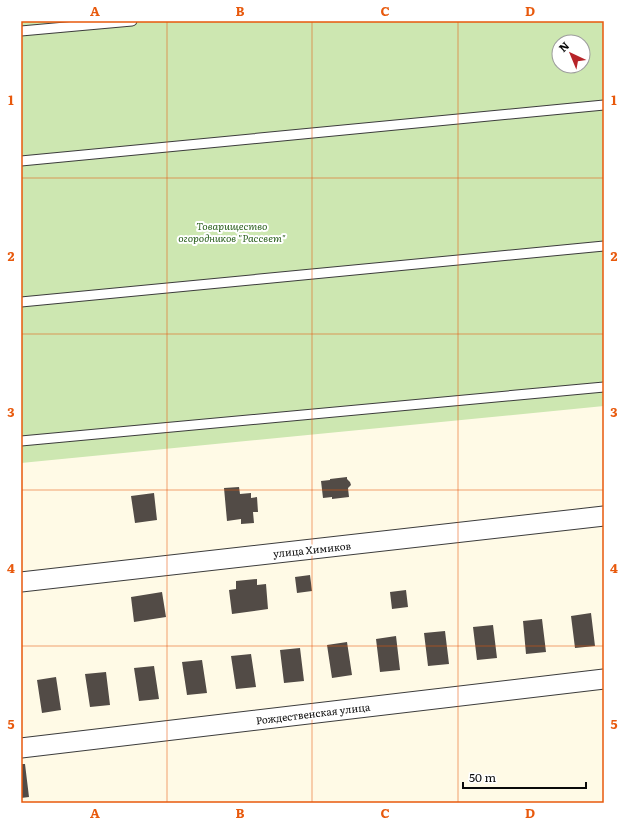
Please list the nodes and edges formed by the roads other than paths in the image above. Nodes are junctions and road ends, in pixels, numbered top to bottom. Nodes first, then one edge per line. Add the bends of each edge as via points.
1 (132, 21) edge
2 (21, 32) edge
3 (604, 105) edge
4 (21, 161) edge
5 (604, 246) edge
6 (21, 302) edge
7 (604, 387) edge
8 (21, 440) edge
9 (604, 516) edge
10 (21, 582) edge
11 (604, 679) edge
12 (21, 748) edge

1 - 2 lane
3 - 4 lane
5 - 6 lane
7 - 8 lane
9 - 10 street, улица Химиков
11 - 12 street, Рождественская улица

